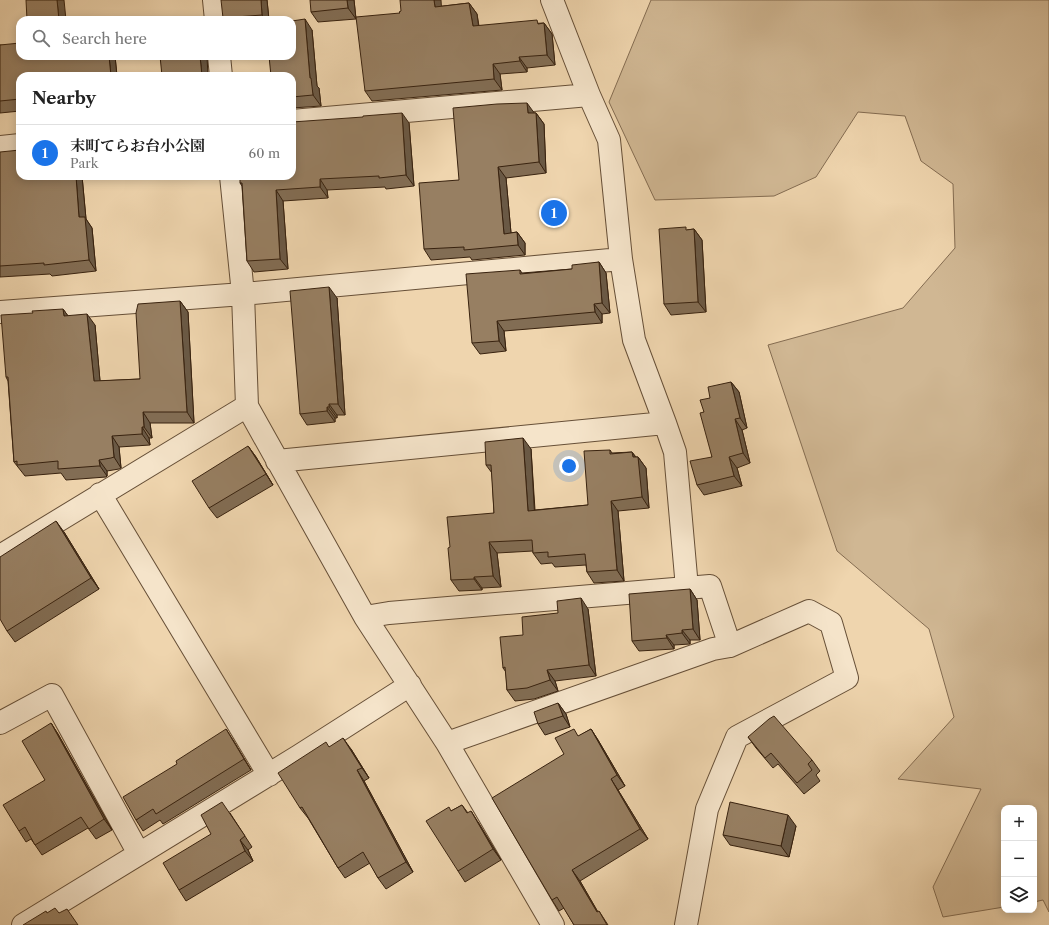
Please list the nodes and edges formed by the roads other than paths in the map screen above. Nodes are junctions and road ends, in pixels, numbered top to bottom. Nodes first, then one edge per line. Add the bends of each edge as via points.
1 (214, 0) edge
2 (552, 0) edge
3 (216, 16) edge
4 (219, 60) edge
5 (221, 72) edge
6 (589, 95) junction
7 (296, 121) edge
8 (16, 145) edge
9 (0, 147) edge
10 (231, 180) edge
11 (621, 259) junction
12 (243, 294) junction
13 (0, 312) edge
14 (247, 406) junction
15 (665, 424) junction
16 (277, 461) junction
17 (100, 494) junction
18 (0, 556) edge
19 (687, 588) junction
20 (366, 617) junction
21 (730, 646) junction
22 (410, 685) junction
23 (0, 723) edge
24 (447, 743) junction
25 (269, 775) junction
26 (139, 854) junction
27 (23, 925) edge
28 (553, 925) edge
29 (686, 925) edge

1 - 3 street
2 - 6 street
4 - 5 street
6 - 7 street
6 - 11 street via 609,140
8 - 9 street
10 - 12 street
11 - 12 street
11 - 15 street via 634,340
12 - 13 street
12 - 14 street
14 - 16 street
14 - 17 street
15 - 16 street
15 - 19 street via 675,452
16 - 20 street
17 - 18 street
17 - 25 street
19 - 20 street
19 - 21 street via 710,586
20 - 22 street
21 - 24 street via 713,649
21 - 29 street via 809,610 831,623 847,678 737,737 708,809
22 - 24 street
22 - 25 street
23 - 26 street via 52,695
24 - 28 street
25 - 26 street
26 - 27 street

